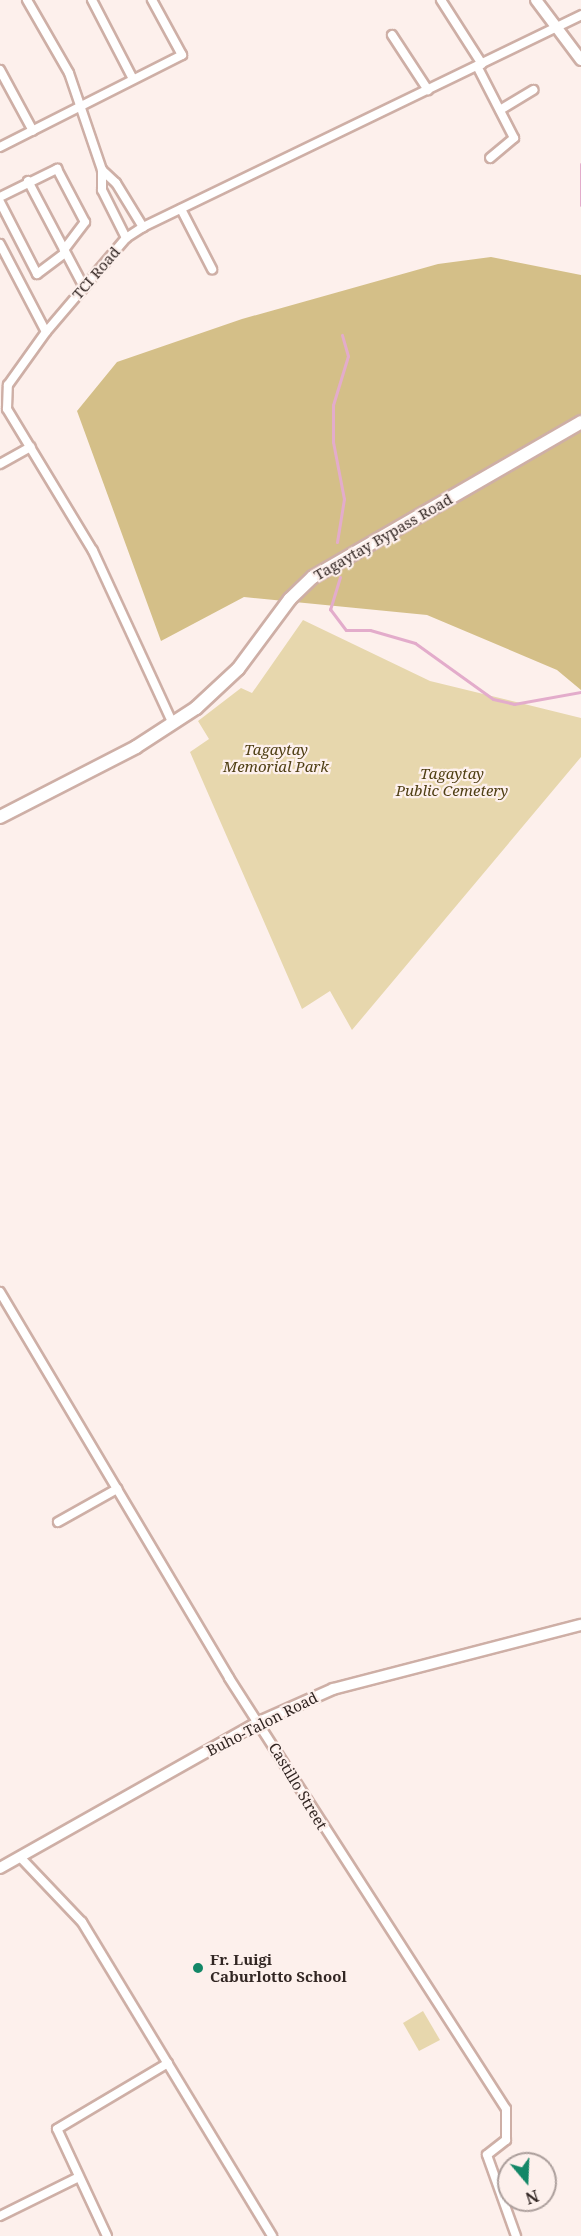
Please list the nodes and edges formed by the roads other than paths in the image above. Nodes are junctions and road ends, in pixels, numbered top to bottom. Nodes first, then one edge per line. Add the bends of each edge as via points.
1 (27, 0) edge
2 (92, 0) edge
3 (152, 0) edge
4 (441, 0) edge
5 (536, 0) edge
6 (581, 15) edge
7 (556, 27) junction
8 (392, 35) dead end
9 (581, 60) edge
10 (480, 65) junction
11 (0, 70) edge
12 (134, 80) junction
13 (428, 90) junction
14 (533, 90) dead end
15 (81, 107) junction
16 (500, 110) junction
17 (33, 131) junction
18 (0, 147) edge
19 (490, 158) dead end
20 (102, 170) junction
21 (28, 181) junction
22 (0, 197) edge
23 (0, 202) edge
24 (181, 209) junction
25 (143, 227) junction
26 (126, 238) junction
27 (0, 244) edge
28 (65, 251) junction
29 (212, 269) dead end
30 (84, 287) junction
31 (46, 332) junction
32 (581, 422) edge
33 (31, 447) junction
34 (0, 464) edge
35 (173, 724) junction
36 (0, 817) edge
37 (0, 1292) edge
38 (117, 1489) junction
39 (58, 1522) dead end
40 (581, 1625) edge
41 (259, 1722) junction
42 (20, 1857) junction
43 (0, 1868) edge
44 (168, 2064) junction
45 (77, 2178) junction
46 (0, 2216) edge
47 (107, 2236) edge
48 (272, 2236) edge
49 (516, 2236) edge

1 - 15 street via 69,72
2 - 12 street
3 - 12 street via 182,55
4 - 10 street
5 - 7 street
6 - 7 street, TCI Road
7 - 9 street
7 - 10 street, TCI Road
8 - 13 street
10 - 13 street, TCI Road
10 - 16 street
11 - 17 street
12 - 15 street
13 - 24 street, TCI Road
14 - 16 street
15 - 17 street
15 - 20 street
16 - 19 street via 514,138
17 - 18 street
20 - 25 street via 116,183
20 - 26 street via 102,190
21 - 22 street
21 - 28 street
21 - 28 street via 57,169 66,180 84,225
23 - 28 street via 37,274
24 - 25 street, TCI Road
24 - 29 street
25 - 26 street, TCI Road
26 - 30 street, TCI Road
27 - 31 street
28 - 30 street
30 - 31 street, TCI Road
31 - 33 street, TCI Road via 8,385 4,399
32 - 35 main road, Tagaytay Bypass Road via 313,577 226,681
33 - 34 street
33 - 35 street, TCI Road via 93,551
35 - 36 main road, Tagaytay Bypass Road
37 - 38 street, Castillo Street
38 - 39 street
38 - 41 street, Castillo Street
40 - 41 street, Buho-Talon Road via 333,1689
41 - 42 street, Buho-Talon Road
41 - 49 street, Castillo Street via 369,1902 506,2109 506,2140 487,2155
42 - 43 street, Buho-Talon Road
42 - 44 street via 82,1922
44 - 45 street via 57,2129
44 - 48 street
45 - 46 street
45 - 47 street

